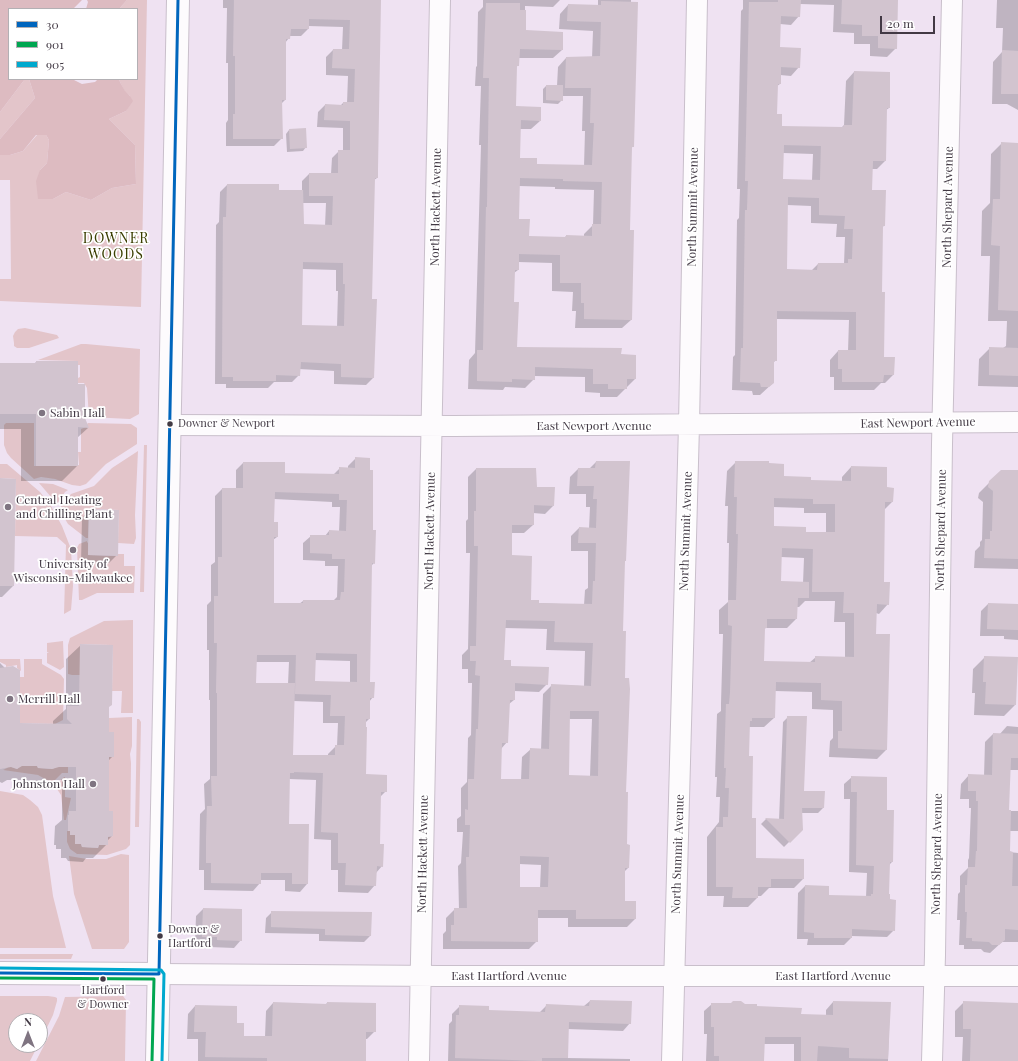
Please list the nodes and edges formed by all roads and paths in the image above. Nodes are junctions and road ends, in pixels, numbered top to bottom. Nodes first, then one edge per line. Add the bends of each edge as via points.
1 (178, 0) edge
2 (440, 0) edge
3 (697, 0) edge
4 (952, 0) edge
5 (943, 422) junction
6 (1018, 422) edge
7 (170, 425) junction
8 (689, 425) junction
9 (432, 426) junction
10 (0, 973) edge
11 (159, 974) junction
12 (421, 975) junction
13 (674, 976) junction
14 (934, 976) junction
15 (1018, 976) edge
16 (157, 1061) edge
17 (419, 1061) edge
18 (672, 1061) edge
19 (932, 1061) edge

1 - 7 street
2 - 9 street, North Hackett Avenue
3 - 8 street, North Summit Avenue
4 - 5 street, North Shepard Avenue
5 - 6 street, East Newport Avenue
5 - 8 street, East Newport Avenue
5 - 14 street, North Shepard Avenue
7 - 9 street, East Newport Avenue
7 - 11 street
8 - 9 street, East Newport Avenue
8 - 13 street, North Summit Avenue
9 - 12 street, North Hackett Avenue
10 - 11 street, East Hartford Avenue
11 - 12 street, East Hartford Avenue
11 - 16 street
12 - 13 street, East Hartford Avenue
12 - 17 street, North Hackett Avenue
13 - 14 street, East Hartford Avenue
13 - 18 street, North Summit Avenue
14 - 15 street, East Hartford Avenue
14 - 19 street, North Shepard Avenue

